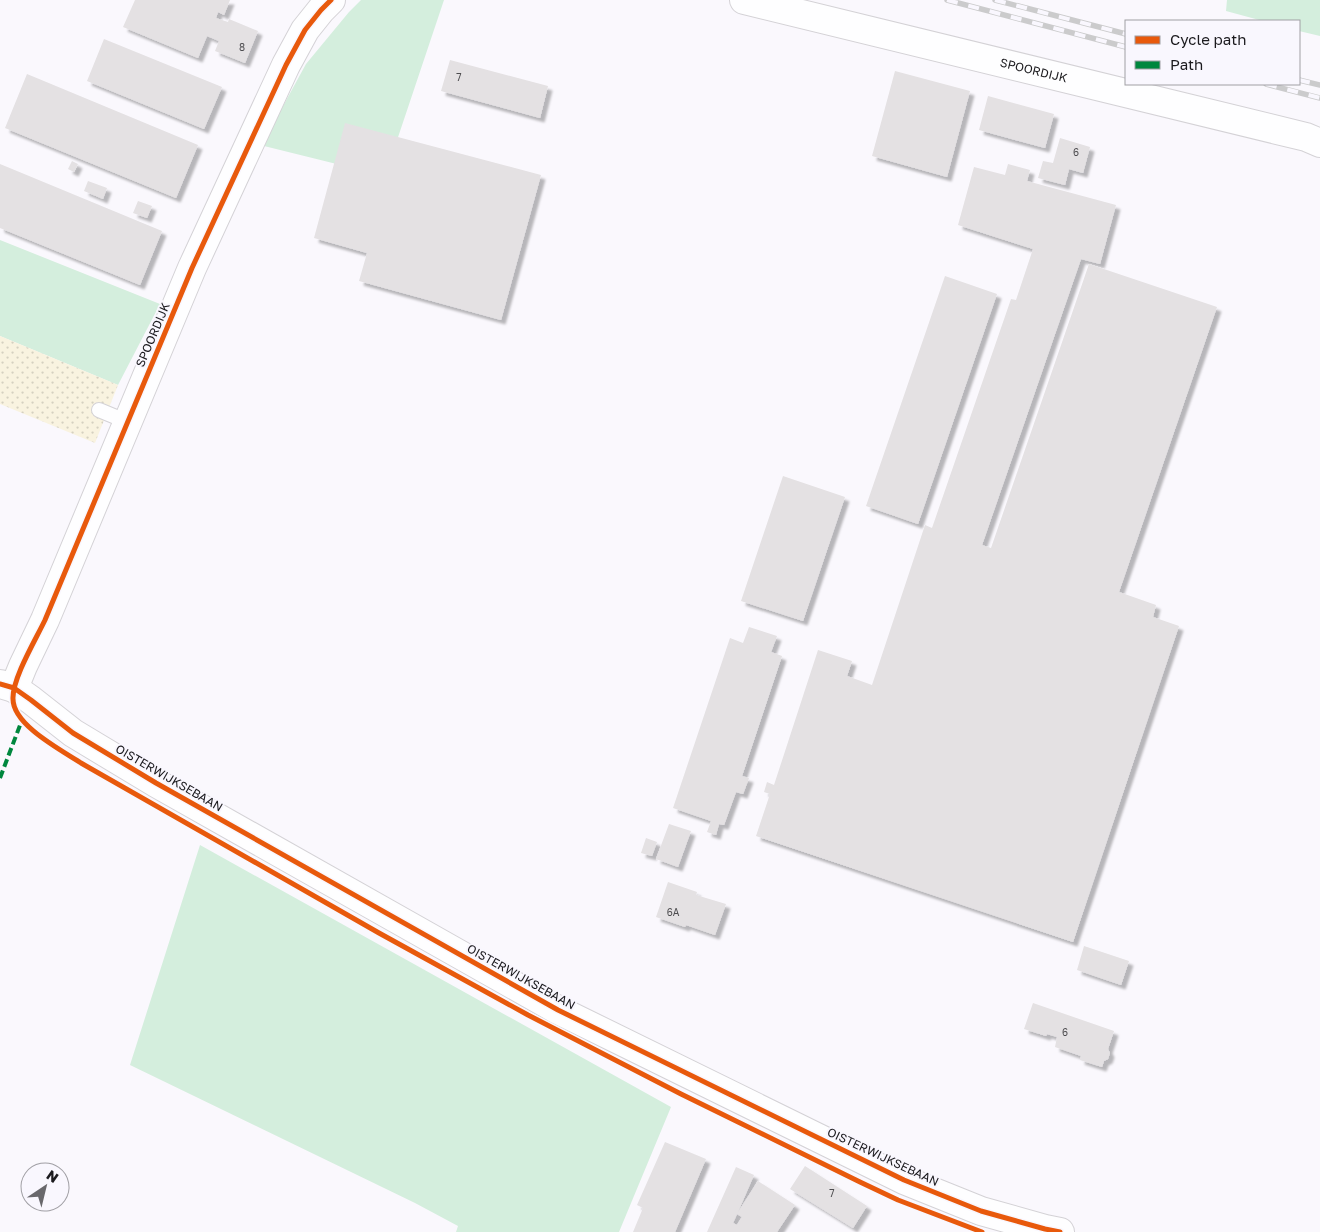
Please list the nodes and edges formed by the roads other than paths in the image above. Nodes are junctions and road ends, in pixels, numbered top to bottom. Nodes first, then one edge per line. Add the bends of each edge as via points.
1 (331, 0) edge
2 (744, 0) edge
3 (1320, 143) edge
4 (99, 410) dead end
5 (128, 422) junction
6 (7, 686) edge
7 (1060, 1232) edge

1 - 5 street, SPOORDIJK via 305,30 286,65 192,268
2 - 3 street, SPOORDIJK
4 - 5 lane
5 - 6 street, SPOORDIJK via 45,620 23,666
6 - 7 street, OISTERWIJKSEBAAN via 31,700 73,733 156,783 558,1010 904,1180 981,1211

